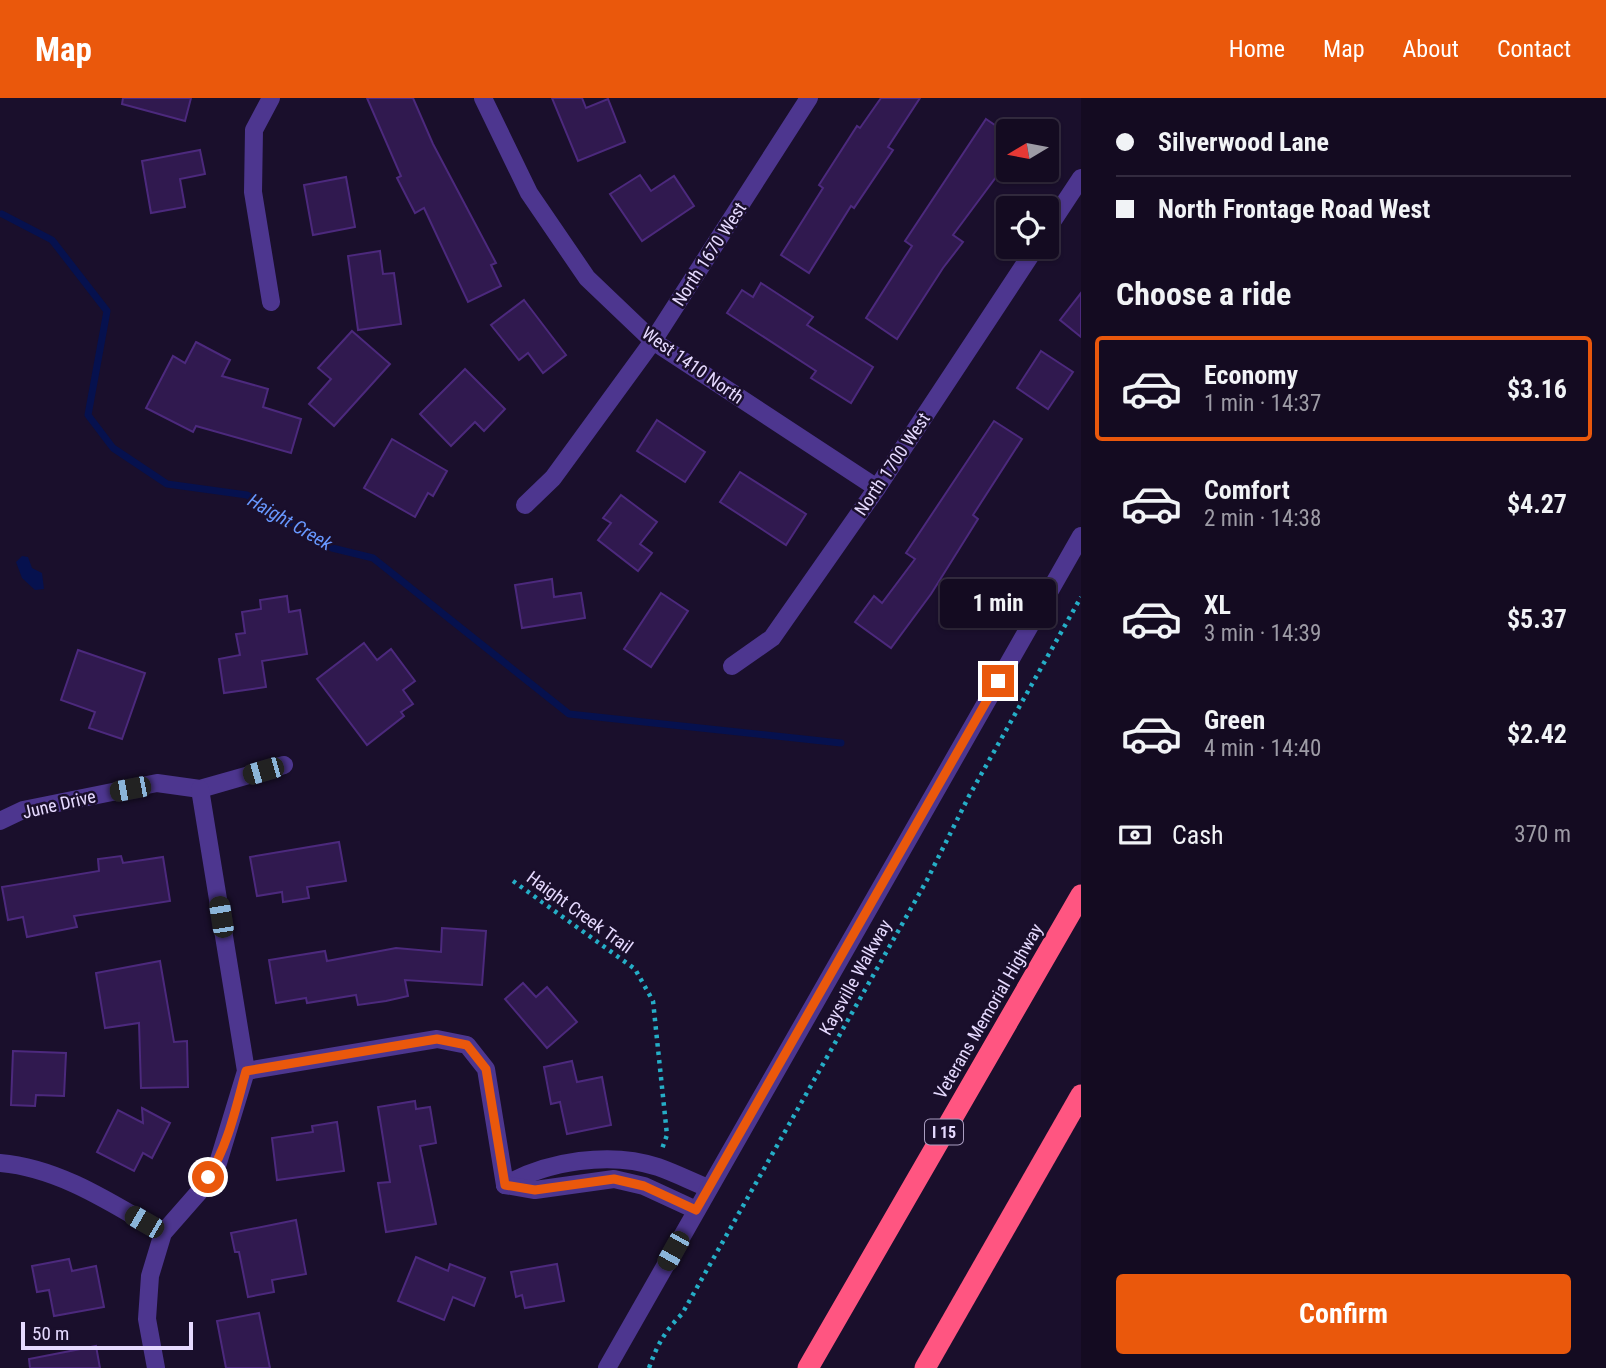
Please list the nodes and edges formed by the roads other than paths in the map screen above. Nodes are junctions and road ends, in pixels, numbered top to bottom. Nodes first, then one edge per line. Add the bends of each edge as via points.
1 (271, 98) edge
2 (483, 98) edge
3 (809, 98) edge
4 (1081, 178) edge
5 (1059, 211) edge
6 (1028, 259) edge
7 (271, 302) dead end
8 (653, 341) junction
9 (877, 488) junction
10 (525, 505) dead end
11 (1081, 536) edge
12 (732, 666) dead end
13 (284, 765) dead end
14 (200, 789) junction
15 (0, 821) edge
16 (1081, 895) edge
17 (246, 1071) junction
18 (1081, 1095) edge
19 (0, 1163) edge
20 (505, 1185) junction
21 (708, 1188) junction
22 (696, 1210) junction
23 (163, 1233) junction
24 (156, 1368) edge
25 (607, 1368) edge
26 (808, 1368) edge
27 (925, 1368) edge

1 - 7 street via 254,130 253,192
2 - 8 street, West 1410 North via 529,194 587,278
3 - 8 street, North 1670 West
4 - 5 street
6 - 9 street, North 1700 West
8 - 9 street, West 1410 North
8 - 10 street, North 1670 West via 553,478
9 - 12 street, North 1700 West via 772,638
11 - 21 street
13 - 14 street, June Drive
14 - 15 street, June Drive via 157,783 23,810
14 - 17 street
16 - 26 highway, Veterans Memorial Highway / I 15
17 - 20 street via 437,1039 467,1045 486,1069
17 - 23 street via 218,1163
18 - 27 highway
19 - 23 street via 88,1189
20 - 21 street via 532,1170 607,1158 655,1166
20 - 22 street via 535,1190 614,1179 644,1186
21 - 22 street
22 - 25 street
23 - 24 street via 150,1276 147,1319

